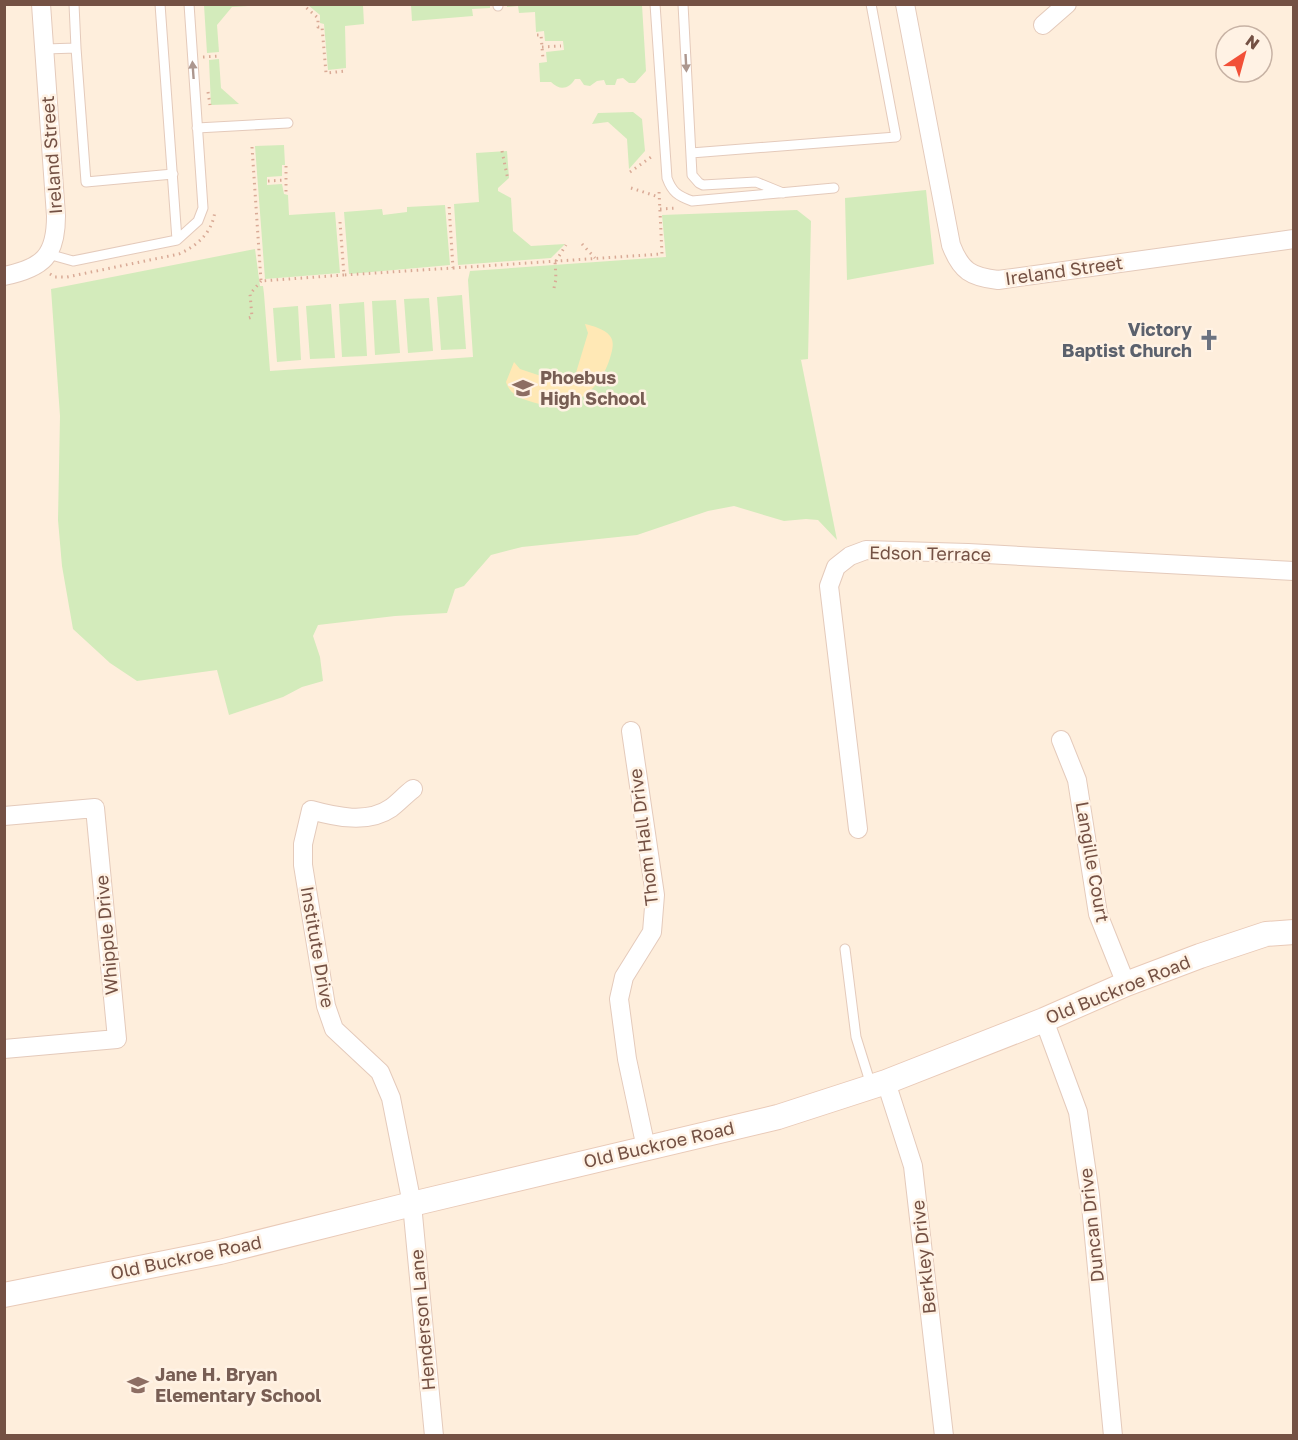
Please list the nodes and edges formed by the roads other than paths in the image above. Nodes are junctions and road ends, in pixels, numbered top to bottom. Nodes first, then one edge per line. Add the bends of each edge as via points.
1 (41, 4) edge
2 (74, 4) edge
3 (160, 4) edge
4 (189, 4) edge
5 (655, 4) edge
6 (683, 4) edge
7 (871, 4) edge
8 (905, 4) edge
9 (1067, 4) edge
10 (1044, 25) dead end
11 (76, 48) junction
12 (45, 49) junction
13 (288, 123) dead end
14 (197, 128) junction
15 (691, 153) junction
16 (173, 174) junction
17 (834, 188) dead end
18 (783, 193) junction
19 (1293, 239) edge
20 (177, 240) junction
21 (48, 254) junction
22 (4, 276) edge
23 (1293, 571) edge
24 (631, 732) dead end
25 (1061, 740) dead end
26 (413, 789) dead end
27 (4, 816) edge
28 (858, 829) dead end
29 (1293, 932) edge
30 (845, 949) dead end
31 (1125, 984) junction
32 (1044, 1020) junction
33 (4, 1049) edge
34 (879, 1085) junction
35 (646, 1148) junction
36 (411, 1204) junction
37 (4, 1295) edge
38 (434, 1436) edge
39 (944, 1436) edge
40 (1113, 1436) edge

1 - 12 street, Ireland Street
2 - 11 lane
3 - 16 lane
14 -> 4 lane
5 - 18 lane via 671,189 679,197 693,201
6 -> 15 lane
7 - 15 lane via 896,137
8 - 19 street, Ireland Street via 951,245 956,259 968,272 998,280
9 - 10 street
11 - 12 lane
11 - 16 lane via 86,182
12 - 21 street, Ireland Street via 56,216 56,238
13 - 14 lane
14 - 20 lane via 203,208 198,221
15 - 18 lane via 692,175 699,183 756,182
16 - 20 lane
17 - 18 lane
20 - 21 lane via 73,261
21 - 22 street via 35,267
23 - 28 street, Edson Terrace via 968,553 866,550 850,556 836,567 829,586
24 - 35 street, Thom Hall Drive via 655,895 652,932 624,977 619,999
25 - 31 street, Langille Court via 1077,780 1098,914
26 - 36 street, Institute Drive via 390,808 375,814 340,818 311,810 303,844 303,865 330,1022 385,1081 392,1098
27 - 33 street, Whipple Drive via 95,808 117,1040
29 - 31 street, Old Buckroe Road via 1266,934
30 - 34 lane via 856,1037
31 - 32 street, Old Buckroe Road
32 - 34 street, Old Buckroe Road
32 - 40 street, Duncan Drive via 1078,1112
34 - 35 street, Old Buckroe Road via 778,1117
34 - 39 street, Berkley Drive via 914,1166
35 - 36 street, Old Buckroe Road
36 - 37 street, Old Buckroe Road via 220,1252
36 - 38 street, Henderson Lane

